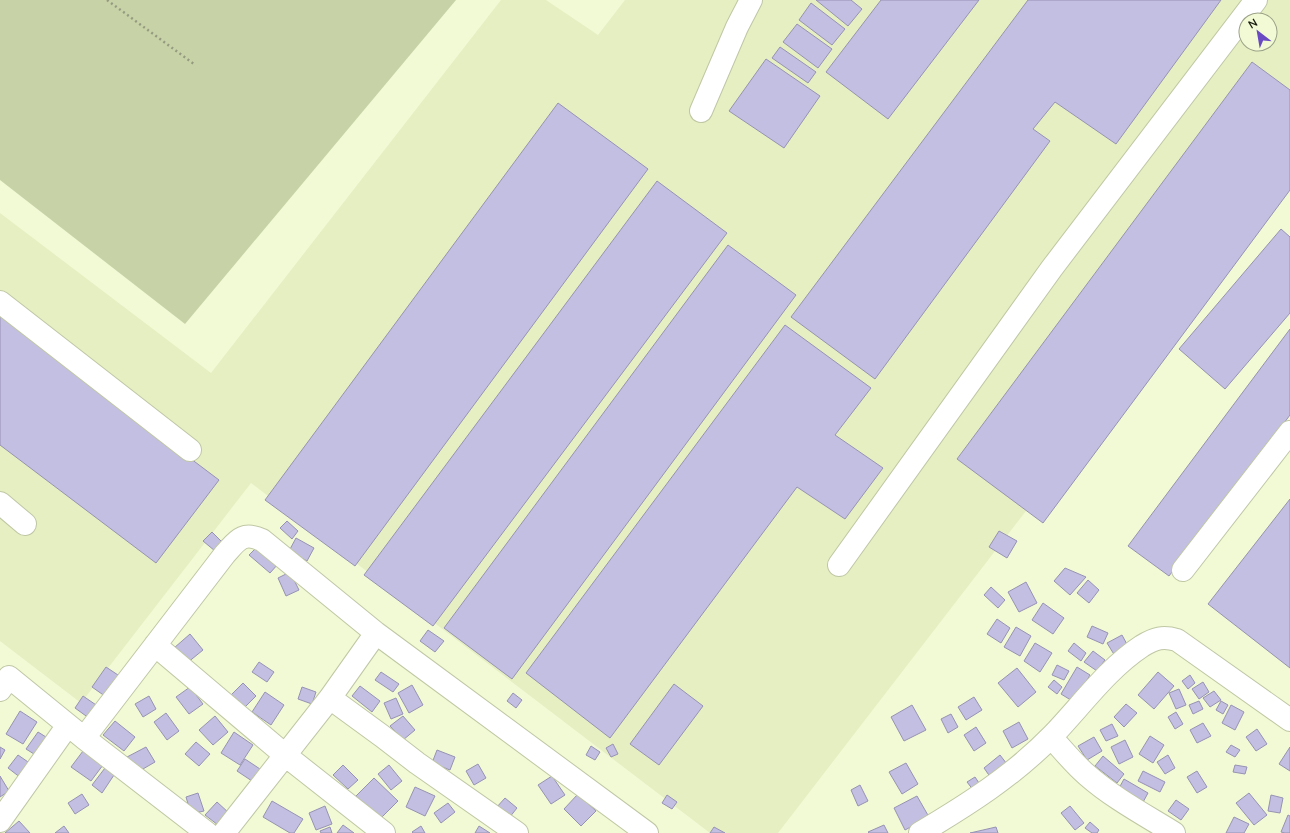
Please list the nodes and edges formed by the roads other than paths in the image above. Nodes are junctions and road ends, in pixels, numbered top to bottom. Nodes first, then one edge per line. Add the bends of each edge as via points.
1 (751, 0) edge
2 (1256, 0) edge
3 (701, 111) dead end
4 (0, 302) edge
5 (1290, 432) edge
6 (190, 450) dead end
7 (0, 503) edge
8 (25, 524) dead end
9 (839, 565) dead end
10 (1183, 570) dead end
11 (376, 632) junction
12 (155, 645) junction
13 (3, 679) edge
14 (330, 698) junction
15 (1290, 720) edge
16 (76, 732) junction
17 (1051, 737) junction
18 (285, 755) junction
19 (0, 821) edge
20 (210, 833) edge
21 (384, 833) edge
22 (517, 833) edge
23 (647, 833) edge
24 (920, 833) edge
25 (1174, 833) edge

1 - 3 street
2 - 9 street via 1052,268
4 - 6 street
5 - 10 street
7 - 8 street
11 - 12 street via 262,540 253,536 236,541
11 - 14 street
11 - 23 street
12 - 16 street
12 - 18 street
13 - 16 street
14 - 18 street
14 - 22 street
15 - 17 street via 1177,640 1165,637 1143,646 1114,669
16 - 19 street
16 - 20 street
17 - 24 street via 1001,781
17 - 25 street via 1103,788
18 - 20 street
18 - 21 street

